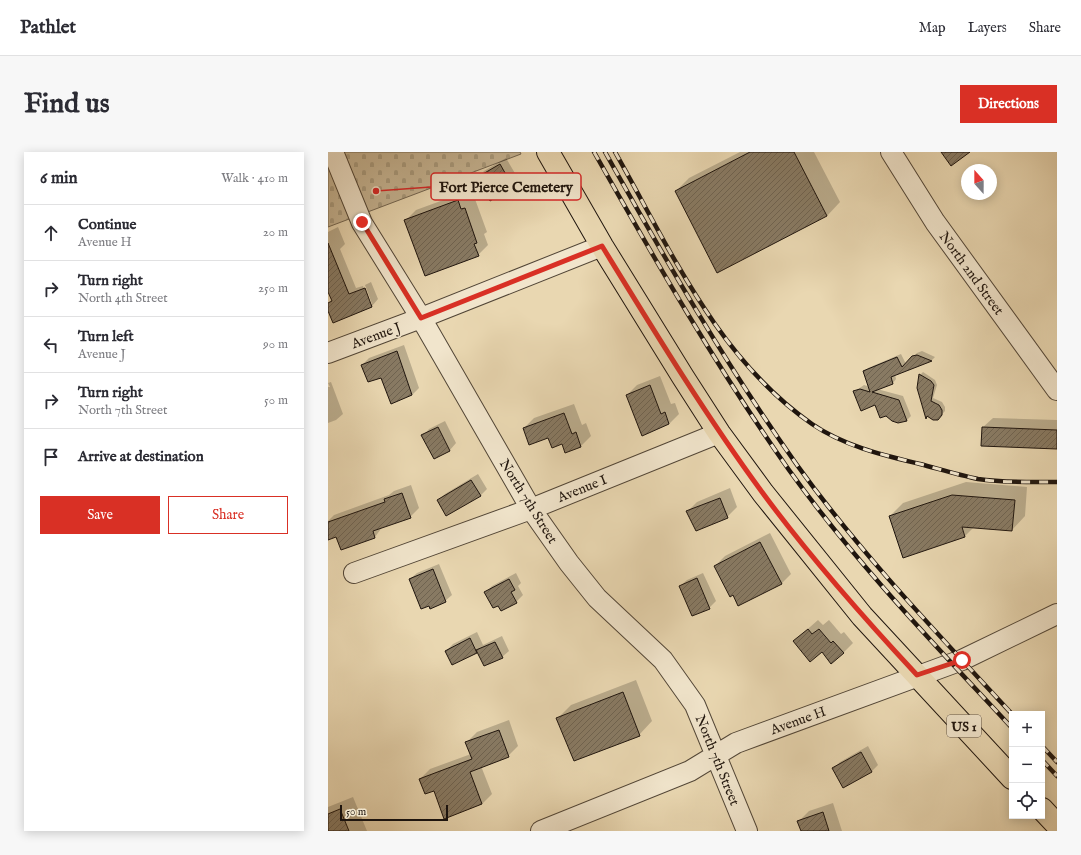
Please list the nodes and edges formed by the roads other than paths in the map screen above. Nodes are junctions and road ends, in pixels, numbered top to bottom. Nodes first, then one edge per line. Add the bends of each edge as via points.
1 (334, 152) edge
2 (548, 152) edge
3 (891, 152) edge
4 (602, 246) junction
5 (421, 318) junction
6 (328, 352) edge
7 (1057, 390) edge
8 (719, 432) junction
9 (531, 508) junction
10 (354, 573) dead end
11 (1057, 614) edge
12 (917, 675) junction
13 (716, 756) junction
14 (1009, 775) edge
15 (1045, 812) edge
16 (1057, 825) edge
17 (541, 831) edge
18 (747, 831) edge

1 - 5 street, North 7th Street via 362,222
2 - 4 main road, US 1
3 - 7 street, North 2nd Street via 935,222
4 - 5 street, Avenue J
4 - 8 main road, US 1
5 - 6 street, Avenue J
5 - 9 street, North 7th Street
8 - 9 street, Avenue I
8 - 12 main road, US 1 via 763,493 862,616
9 - 10 street, Avenue I
9 - 13 street, North 7th Street via 597,598 663,660 695,705
11 - 12 street, Avenue H via 962,660
12 - 13 street, Avenue H via 736,743
12 - 14 main road, US 1
13 - 17 street, Avenue H via 690,771
13 - 18 street, North 7th Street
15 - 16 main road

